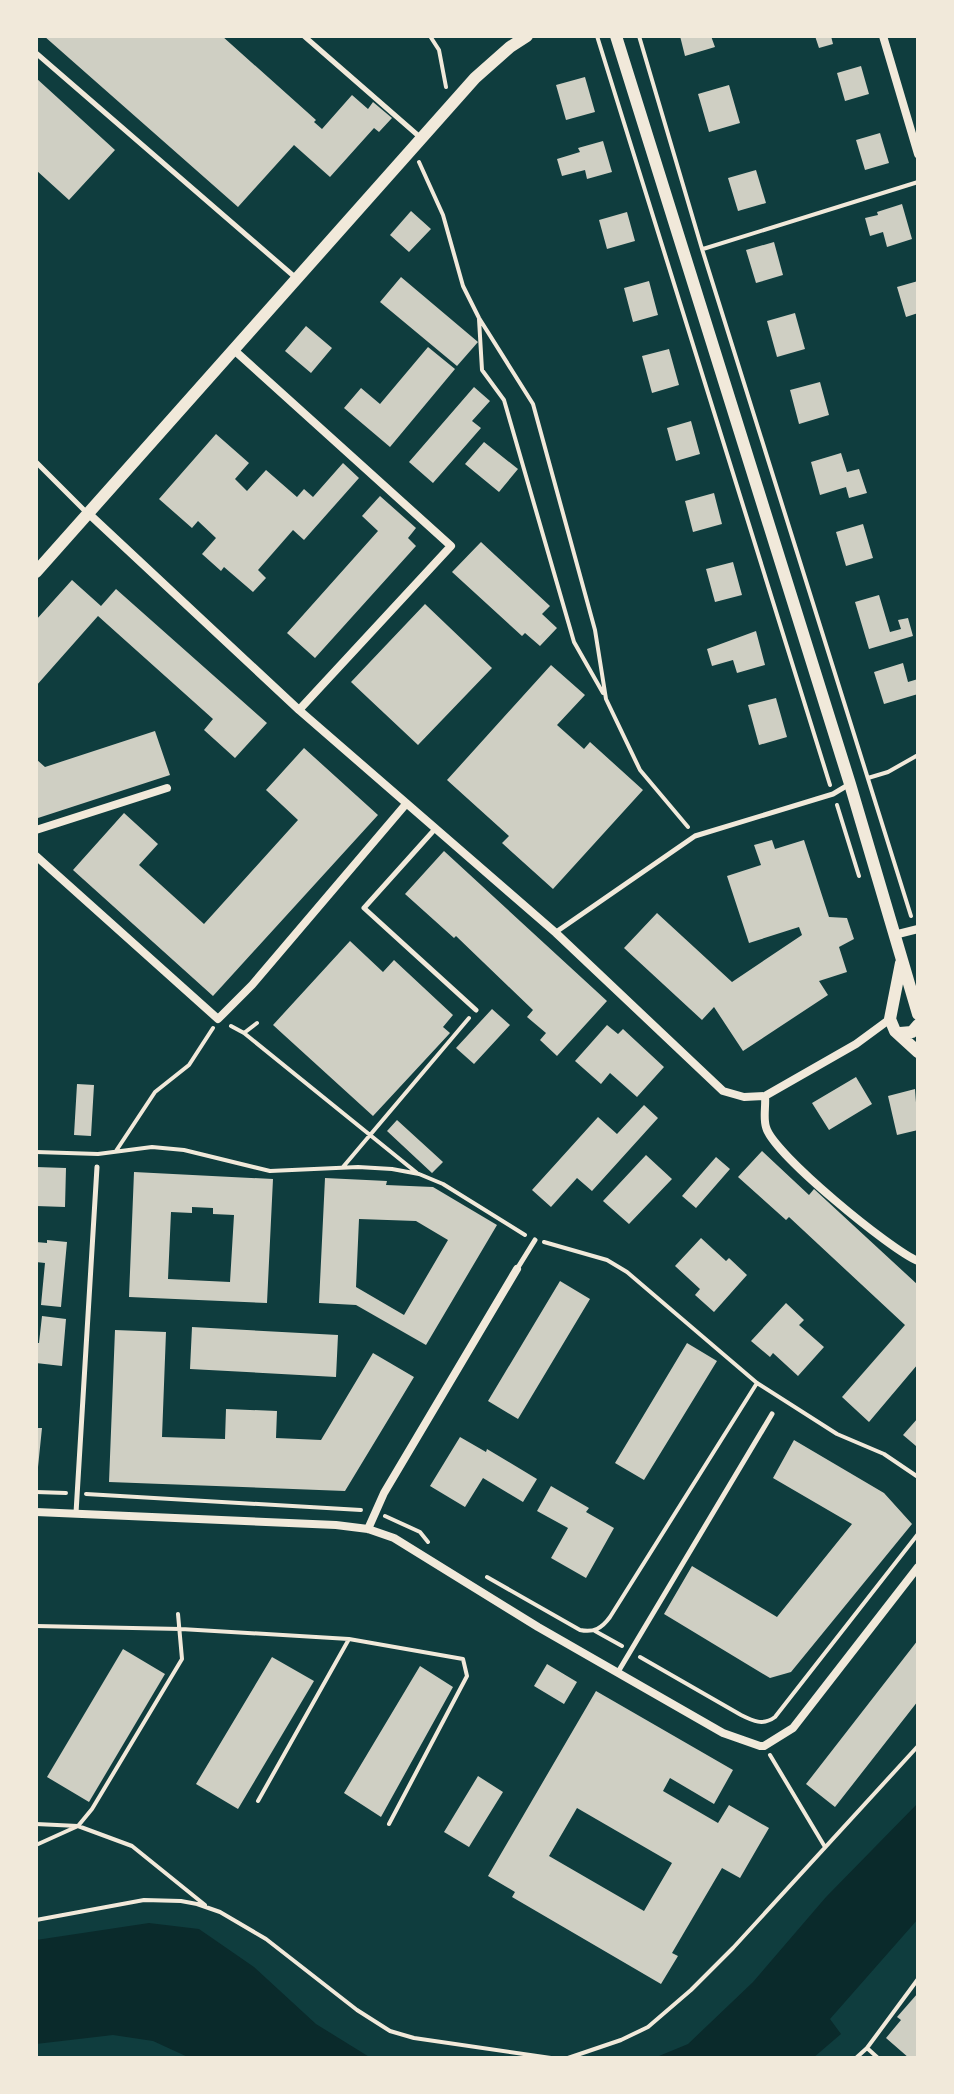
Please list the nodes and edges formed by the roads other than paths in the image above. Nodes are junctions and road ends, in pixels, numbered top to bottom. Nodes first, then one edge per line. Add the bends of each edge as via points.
1 (304, 36) edge
2 (527, 36) edge
3 (616, 36) edge
4 (883, 36) edge
5 (36, 53) edge
6 (417, 144) junction
7 (918, 154) edge
8 (296, 279) junction
9 (234, 350) junction
10 (36, 462) edge
11 (88, 513) junction
12 (36, 572) edge
13 (299, 710) junction
14 (850, 784) junction
15 (167, 788) dead end
16 (406, 804) junction
17 (435, 829) junction
18 (36, 830) edge
19 (36, 856) edge
20 (917, 930) edge
21 (556, 933) junction
22 (894, 935) junction
23 (901, 960) junction
24 (476, 1010) road end
25 (918, 1014) edge
26 (894, 1024) junction
27 (918, 1025) edge
28 (918, 1052) edge
29 (765, 1096) junction
30 (97, 1167) dead end
31 (535, 1240) road end
32 (918, 1261) edge
33 (517, 1269) joint
34 (772, 1414) dead end
35 (36, 1512) edge
36 (76, 1514) junction
37 (368, 1529) junction
38 (918, 1567) edge
39 (618, 1673) junction

1 - 6 lane
2 - 6 street via 491,63
3 - 14 street
4 - 7 street
5 - 8 lane
6 - 8 street
8 - 9 street
9 - 11 street
9 - 13 street via 451,546
10 - 11 lane
11 - 12 street
11 - 13 street
13 - 16 street
14 - 21 lane via 833,794 695,836
14 - 22 street
15 - 18 street
16 - 17 street
16 - 19 street via 218,1019
17 - 21 street
17 - 24 lane via 364,908
20 - 22 street
21 - 29 street via 723,1091
22 - 23 street
23 - 25 street
23 - 26 street
25 - 26 street via 906,1005 896,1008
26 - 27 street via 912,1032
26 - 28 street
26 - 29 street
29 - 32 street via 766,1128 774,1141 842,1205
30 - 36 lane
31 - 33 lane
33 - 37 street
34 - 39 lane
35 - 36 street
36 - 37 street
37 - 39 street via 426,1556
38 - 39 street via 793,1728 764,1746 723,1733

